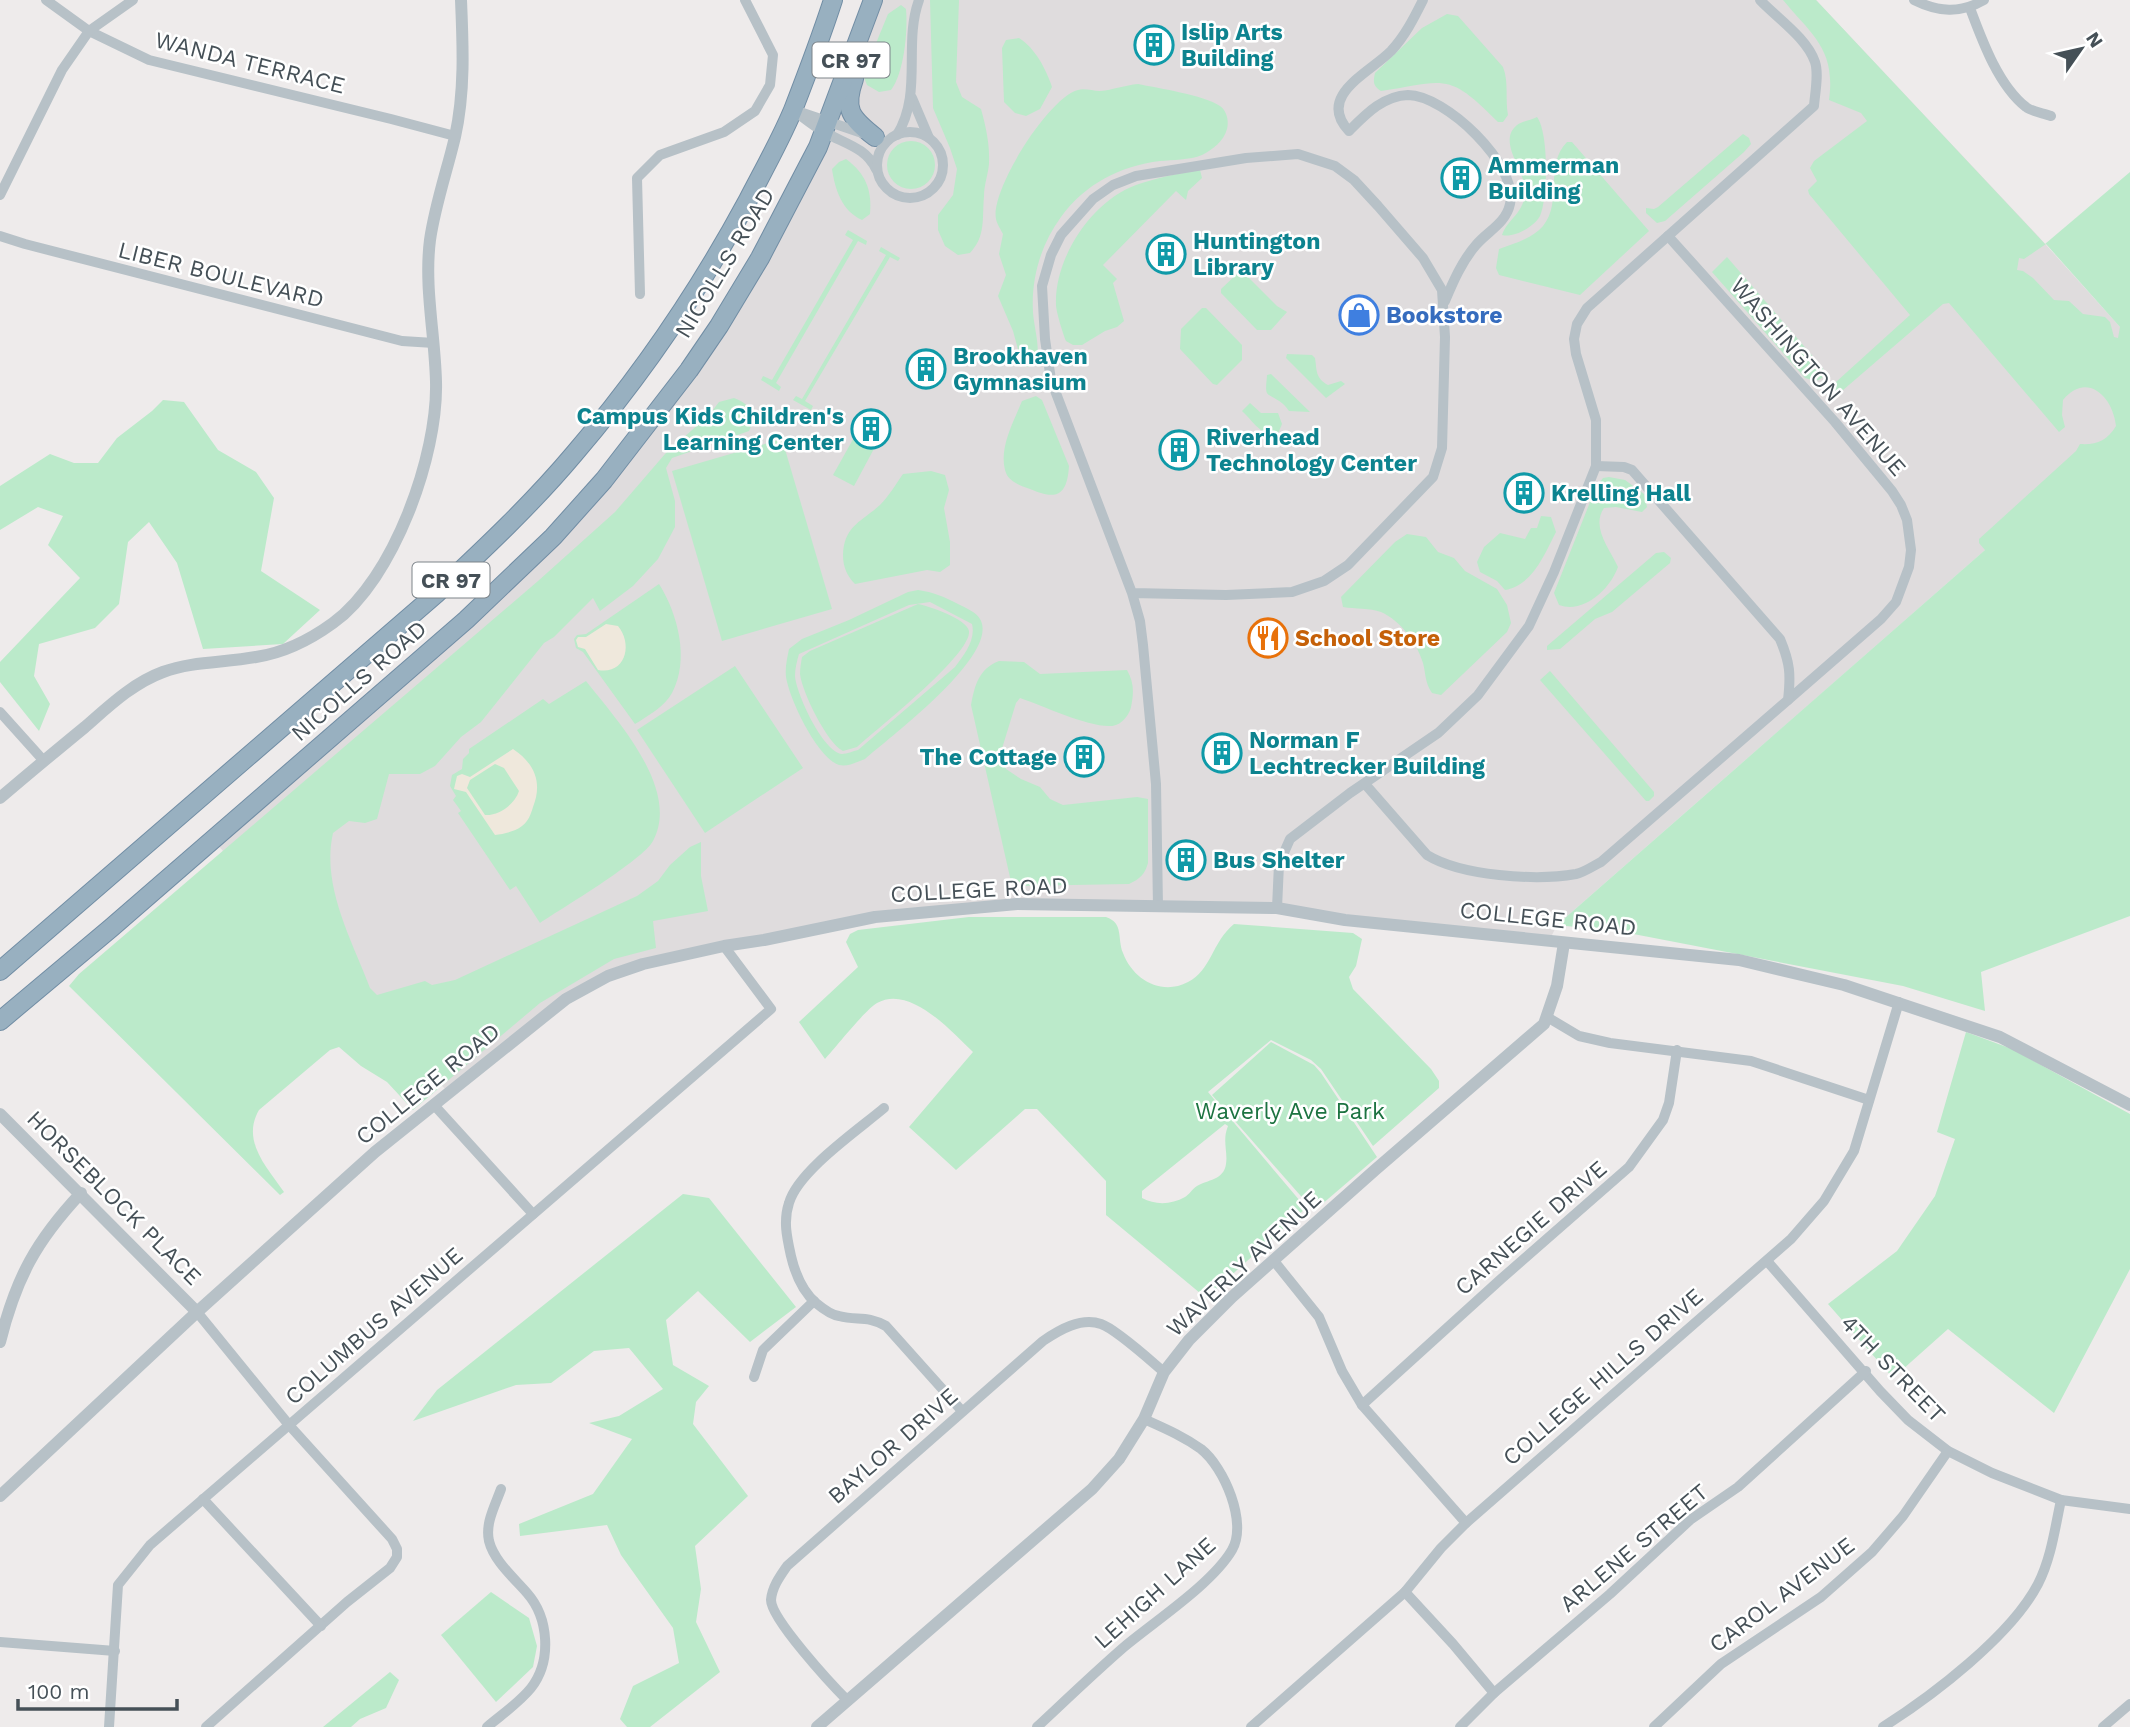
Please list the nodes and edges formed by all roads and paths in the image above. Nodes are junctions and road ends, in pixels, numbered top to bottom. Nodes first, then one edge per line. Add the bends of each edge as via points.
1 (46, 0) edge
2 (133, 0) edge
3 (461, 0) edge
4 (745, 0) edge
5 (833, 0) edge
6 (873, 0) edge
7 (882, 0) edge
8 (919, 0) edge
9 (1423, 0) edge
10 (1760, 0) edge
11 (1914, 0) edge
12 (1984, 0) edge
13 (1970, 8) junction
14 (89, 31) junction
15 (912, 97) junction
16 (793, 110) junction
17 (2051, 116) dead end
18 (826, 126) junction
19 (896, 135) junction
20 (455, 136) junction
21 (875, 137) junction
22 (929, 138) junction
23 (877, 172) junction
24 (0, 195) edge
25 (0, 236) edge
26 (1668, 236) junction
27 (640, 294) dead end
28 (1444, 303) junction
29 (434, 343) junction
30 (1596, 466) junction
31 (1132, 593) junction
32 (1788, 700) junction
33 (0, 712) edge
34 (44, 761) junction
35 (1365, 784) junction
36 (0, 798) edge
37 (1158, 906) junction
38 (1278, 908) junction
39 (111, 928) junction
40 (1563, 943) junction
41 (724, 946) junction
42 (0, 971) edge
43 (1899, 1002) junction
44 (1546, 1017) junction
45 (0, 1021) edge
46 (0, 1032) edge
47 (1677, 1050) junction
48 (1869, 1100) junction
49 (434, 1105) junction
50 (2130, 1105) edge
51 (884, 1108) dead end
52 (0, 1114) edge
53 (81, 1194) junction
54 (533, 1214) junction
55 (1274, 1261) junction
56 (1767, 1261) junction
57 (814, 1301) junction
58 (197, 1312) junction
59 (0, 1342) edge
60 (1866, 1371) junction
61 (1164, 1372) junction
62 (754, 1377) dead end
63 (1362, 1405) junction
64 (962, 1411) junction
65 (1144, 1419) junction
66 (289, 1425) junction
67 (1948, 1451) junction
68 (501, 1489) dead end
69 (0, 1496) edge
70 (203, 1499) junction
71 (2061, 1500) junction
72 (2130, 1509) edge
73 (1466, 1523) junction
74 (1405, 1592) junction
75 (321, 1626) junction
76 (0, 1642) edge
77 (115, 1651) junction
78 (1494, 1693) junction
79 (848, 1701) junction
80 (2130, 1704) edge
81 (109, 1727) edge
82 (206, 1727) edge
83 (487, 1727) edge
84 (817, 1727) edge
85 (1037, 1727) edge
86 (1251, 1727) edge
87 (1460, 1727) edge
88 (1654, 1727) edge
89 (1884, 1727) edge
90 (2103, 1727) edge

1 - 14 street, WANDA TERRACE
2 - 14 street
3 - 20 street via 463,79
4 - 27 street via 773,55 770,85 755,111 724,132 660,155 637,178
5 - 16 highway, NICOLLS ROAD / CR 97
6 - 18 highway, NICOLLS ROAD / CR 97
7 - 21 highway via 848,101 856,121
8 - 15 street via 913,31
9 - 28 street via 1405,34 1354,82 1338,105 1349,131 1381,102 1420,96 1438,104 1488,147 1506,174 1511,192 1503,221 1475,246
10 - 26 street via 1803,39 1816,64 1814,106
11 - 13 street via 1937,10
12 - 13 street
13 - 17 street via 2000,77 2026,108
14 - 20 street, WANDA TERRACE via 149,60
14 - 24 street via 62,70
15 - 19 street
15 - 22 street
16 - 18 street
16 - 42 highway, NICOLLS ROAD / CR 97 via 690,299 625,392 547,485 436,594
18 - 21 street
18 - 23 street via 864,152
18 - 39 highway, NICOLLS ROAD / CR 97 via 778,226 719,326 660,411 604,480 466,620
19 - 21 street
19 - 22 street via 912,132
19 - 23 street via 882,147
20 - 29 street via 430,241 428,281
22 - 23 street via 943,163 939,183 932,190 904,198 886,189
25 - 29 street, LIBER BOULEVARD via 402,341
26 - 30 street via 1587,308 1577,324 1576,354 1596,420
26 - 32 street, WASHINGTON AVENUE via 1835,422 1892,491 1907,520 1909,567 1896,602
28 - 31 street via 1443,448 1438,464 1433,477 1348,565 1324,581 1292,592
28 - 31 street via 1439,282 1423,258 1354,180 1335,166 1298,154 1136,176 1093,199 1061,235 1051,255 1042,285 1045,339 1051,380
29 - 34 street via 436,404 422,474 404,522 365,592 333,624 271,654 176,668 148,679
30 - 32 street via 1632,470 1780,639 1789,659
30 - 35 street via 1529,626 1478,695 1438,733
31 - 37 street via 1140,621 1156,784
32 - 35 street, WASHINGTON AVENUE via 1601,862 1579,873 1546,876 1469,871 1439,862 1427,855
33 - 34 street
34 - 36 street
35 - 38 street via 1290,839 1279,864
37 - 38 street, COLLEGE ROAD
37 - 41 street, COLLEGE ROAD via 1017,905 875,917
38 - 40 street, COLLEGE ROAD
39 - 45 highway, NICOLLS ROAD / CR 97
39 - 46 highway
40 - 43 street, COLLEGE ROAD via 1739,960
40 - 44 street, WAVERLY AVENUE via 1557,986
41 - 49 street, COLLEGE ROAD via 643,964 608,976 566,999
41 - 54 street, COLUMBUS AVENUE via 771,1009
43 - 48 street, COLLEGE HILLS DRIVE
43 - 50 street, COLLEGE ROAD via 2000,1037
44 - 47 street via 1579,1036
44 - 55 street, WAVERLY AVENUE via 1533,1034
47 - 48 street via 1751,1061
47 - 63 street, CARNEGIE DRIVE via 1670,1103 1629,1167
48 - 56 street, COLLEGE HILLS DRIVE via 1854,1151 1824,1202
49 - 54 street
49 - 58 street, COLLEGE ROAD
51 - 57 street via 806,1174 788,1204 787,1235 794,1266
52 - 53 street, HORSEBLOCK PLACE
53 - 58 street, HORSEBLOCK PLACE
53 - 59 street via 28,1262
54 - 66 street, COLUMBUS AVENUE
55 - 61 street, WAVERLY AVENUE via 1189,1340
55 - 63 street via 1319,1317
56 - 60 street, 4TH STREET
56 - 73 street, COLLEGE HILLS DRIVE
57 - 62 street via 763,1350
57 - 64 street via 838,1316 886,1326
58 - 66 street
58 - 69 street, COLLEGE ROAD
60 - 67 street, 4TH STREET via 1908,1420
60 - 78 street, ARLENE STREET via 1738,1488 1690,1520
61 - 64 street, BAYLOR DRIVE via 1101,1324 1079,1323 1043,1340
61 - 65 street, WAVERLY AVENUE
63 - 73 street
64 - 79 street, BAYLOR DRIVE via 787,1566 774,1587 771,1600 776,1617
65 - 79 street, WAVERLY AVENUE via 1119,1459 1092,1489
65 - 85 street, LEHIGH LANE via 1204,1451 1222,1476 1238,1526 1233,1549 1213,1572
66 - 70 street, COLUMBUS AVENUE
66 - 75 street via 397,1549 390,1568
67 - 71 street, 4TH STREET
67 - 88 street, CAROL AVENUE via 1872,1552 1821,1597 1721,1664
68 - 83 street via 489,1519 489,1542 532,1598 546,1639 531,1687
70 - 75 street
70 - 77 street, COLUMBUS AVENUE via 150,1545 118,1585
71 - 72 street, 4TH STREET
71 - 89 street via 2039,1582 2017,1616 1934,1692
73 - 74 street, COLLEGE HILLS DRIVE
74 - 78 street
74 - 86 street, COLLEGE HILLS DRIVE
75 - 82 street
76 - 77 street
77 - 81 street, COLUMBUS AVENUE
78 - 87 street, ARLENE STREET
79 - 84 street, WAVERLY AVENUE
80 - 90 street

